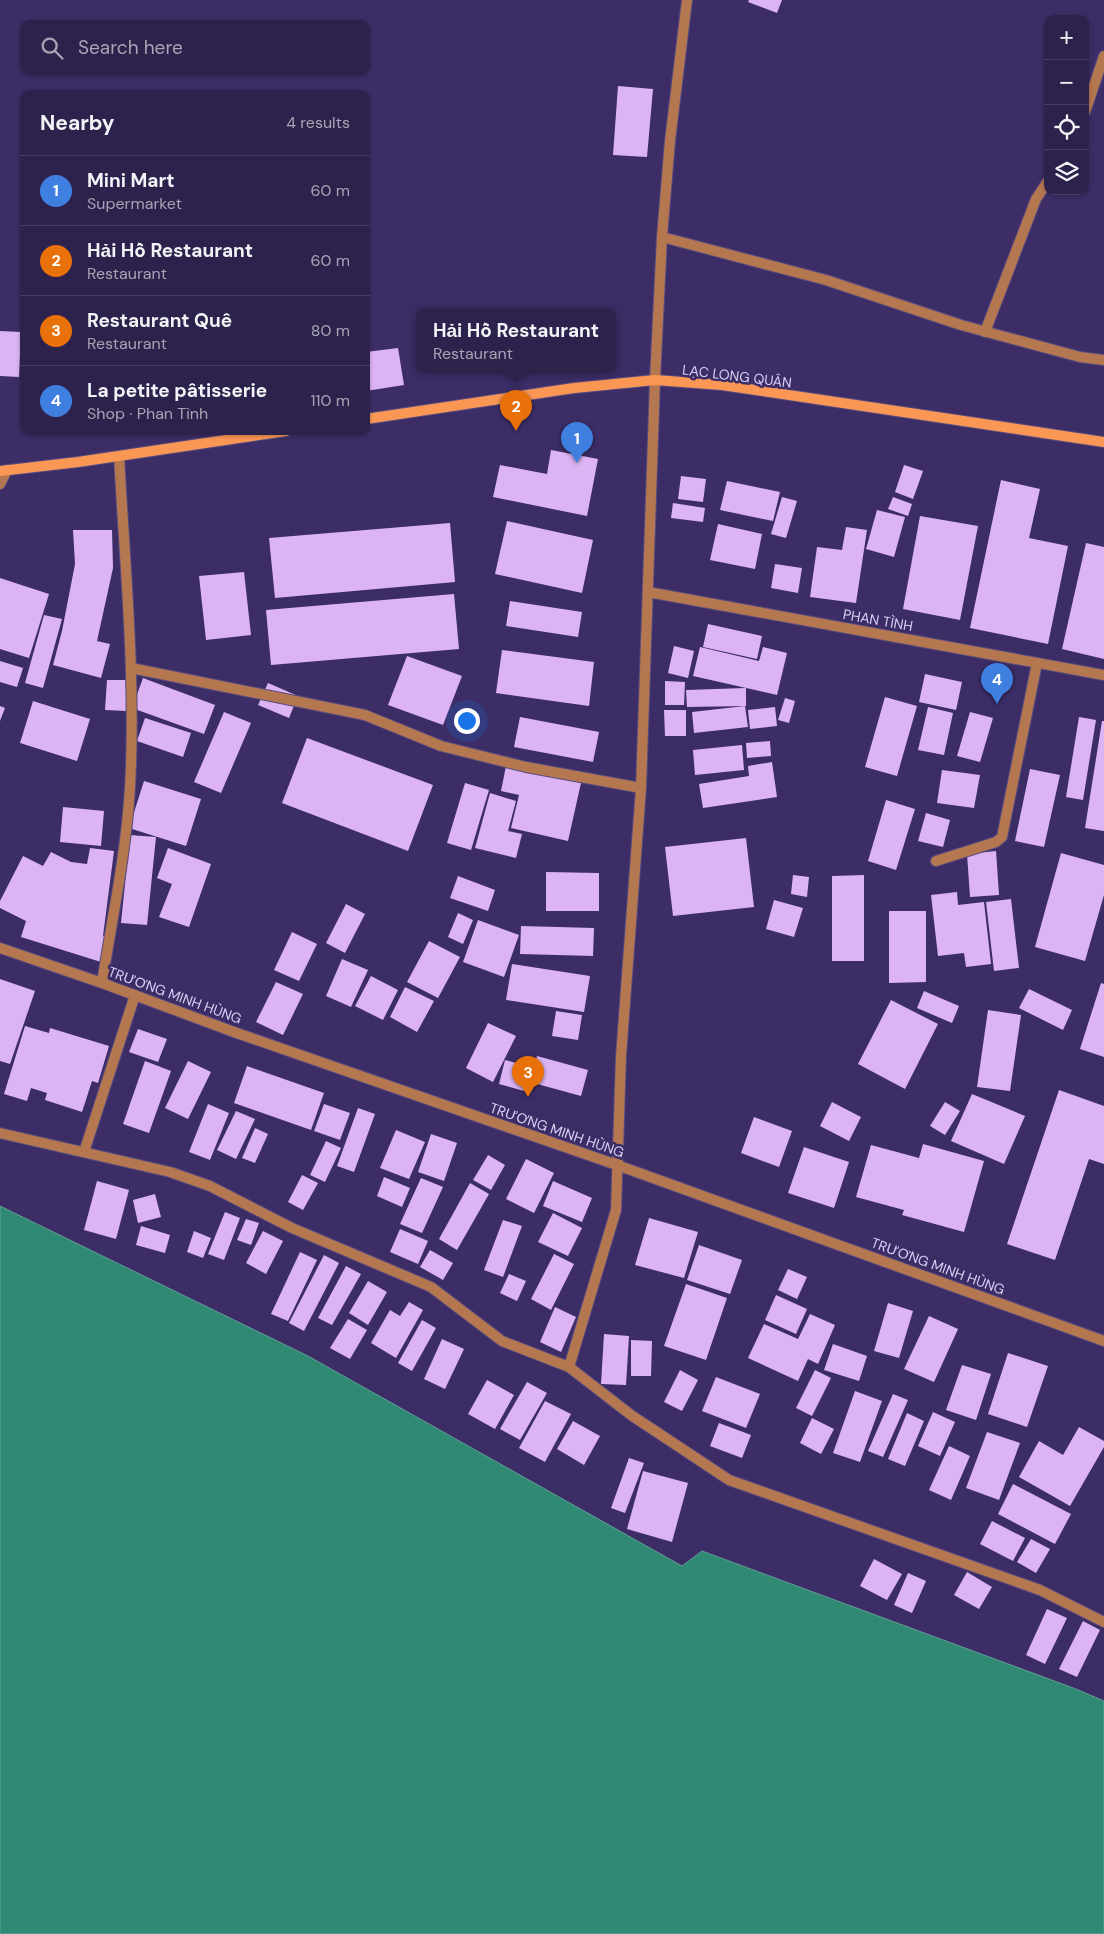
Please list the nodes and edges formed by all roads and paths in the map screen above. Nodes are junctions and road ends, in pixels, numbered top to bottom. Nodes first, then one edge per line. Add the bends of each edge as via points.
1 (687, 0) edge
2 (1104, 56) edge
3 (1087, 105) edge
4 (1044, 188) edge
5 (662, 237) junction
6 (985, 332) junction
7 (1104, 360) edge
8 (655, 380) junction
9 (370, 418) edge
10 (259, 435) edge
11 (1104, 442) edge
12 (119, 456) junction
13 (3, 470) edge
14 (0, 484) edge
15 (648, 592) junction
16 (1037, 663) junction
17 (130, 668) junction
18 (1104, 675) edge
19 (641, 788) junction
20 (936, 861) dead end
21 (0, 948) edge
22 (102, 983) junction
23 (135, 995) junction
24 (0, 1133) edge
25 (84, 1152) junction
26 (617, 1166) junction
27 (1104, 1340) edge
28 (569, 1367) junction
29 (1104, 1622) edge

1 - 5 street
2 - 3 street
4 - 6 street via 1036,199
5 - 6 street via 826,280
5 - 8 street
6 - 7 street via 1080,357
8 - 9 main road, LẠC LONG QUÂN via 574,388
8 - 11 main road, LẠC LONG QUÂN via 722,386
8 - 15 street
10 - 12 main road
12 - 13 main road
12 - 17 street
13 - 14 street
15 - 16 street, PHAN TÌNH
15 - 19 street
16 - 18 street, PHAN TÌNH
16 - 20 street via 1002,837 996,842
17 - 19 street via 365,715 441,746
17 - 22 street via 128,812
19 - 26 street via 621,1056
21 - 22 street, TRƯƠNG MINH HÙNG
22 - 23 street, TRƯƠNG MINH HÙNG
23 - 25 street
23 - 26 street, TRƯƠNG MINH HÙNG
24 - 25 street
25 - 28 street via 170,1172 210,1186 292,1228 431,1287 502,1341
26 - 27 street, TRƯƠNG MINH HÙNG
26 - 28 street via 616,1210
28 - 29 street via 631,1415 729,1480 1040,1590

